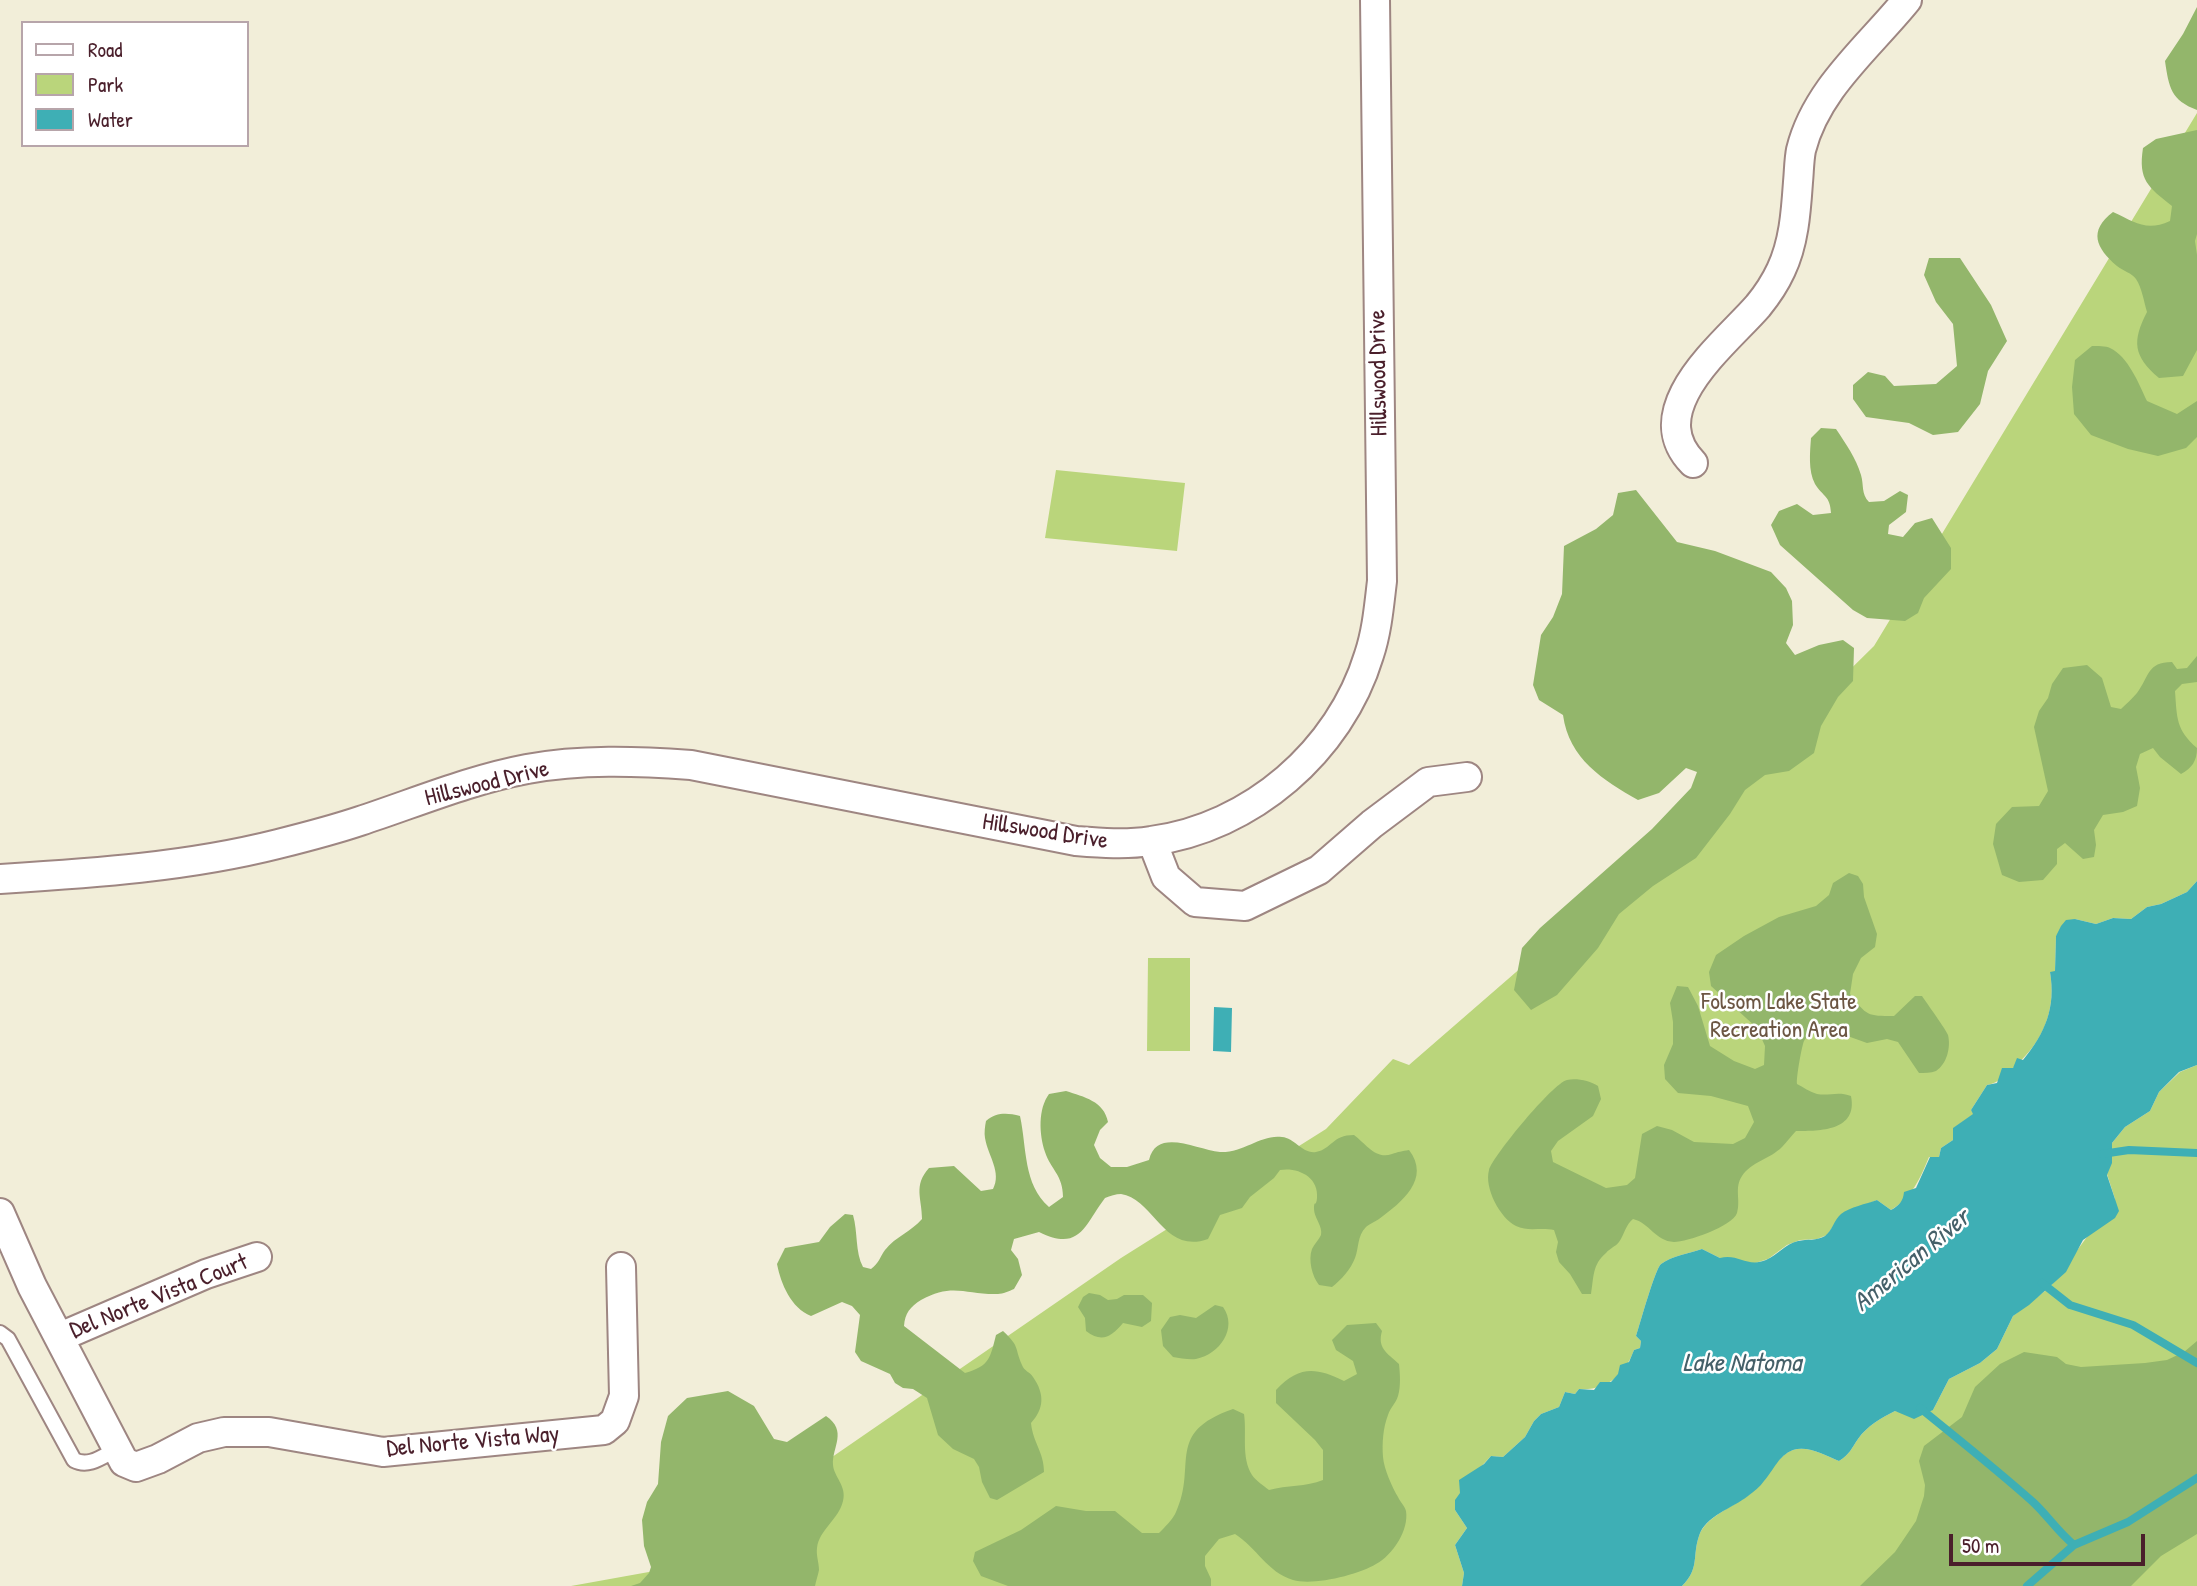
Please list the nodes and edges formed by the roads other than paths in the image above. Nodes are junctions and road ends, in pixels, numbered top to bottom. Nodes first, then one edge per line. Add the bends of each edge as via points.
1 (1375, 0) edge
2 (1896, 4) edge
3 (1693, 463) dead end
4 (1467, 777) dead end
5 (1152, 841) junction
6 (0, 879) edge
7 (0, 1213) edge
8 (257, 1256) dead end
9 (621, 1267) dead end
10 (0, 1333) edge
11 (60, 1337) junction
12 (117, 1449) junction

1 - 5 street, Hillswood Drive via 1382,581 1369,656 1337,723 1287,779 1223,820
2 - 3 street via 1814,115 1801,151 1790,249 1772,288 1684,391 1676,428 1683,453
4 - 5 street via 1428,782 1319,870 1245,906 1195,902 1166,877
5 - 6 street, Hillswood Drive via 1076,842 691,765 582,762 474,782 276,845 111,872
7 - 11 street
8 - 11 street, Del Norte Vista Court via 206,1273
9 - 12 street, Del Norte Vista Way via 624,1396 615,1422 604,1430 383,1452 269,1432 224,1432 198,1438 136,1467 124,1462
10 - 12 lane via 8,1339 74,1460 89,1463
11 - 12 street

